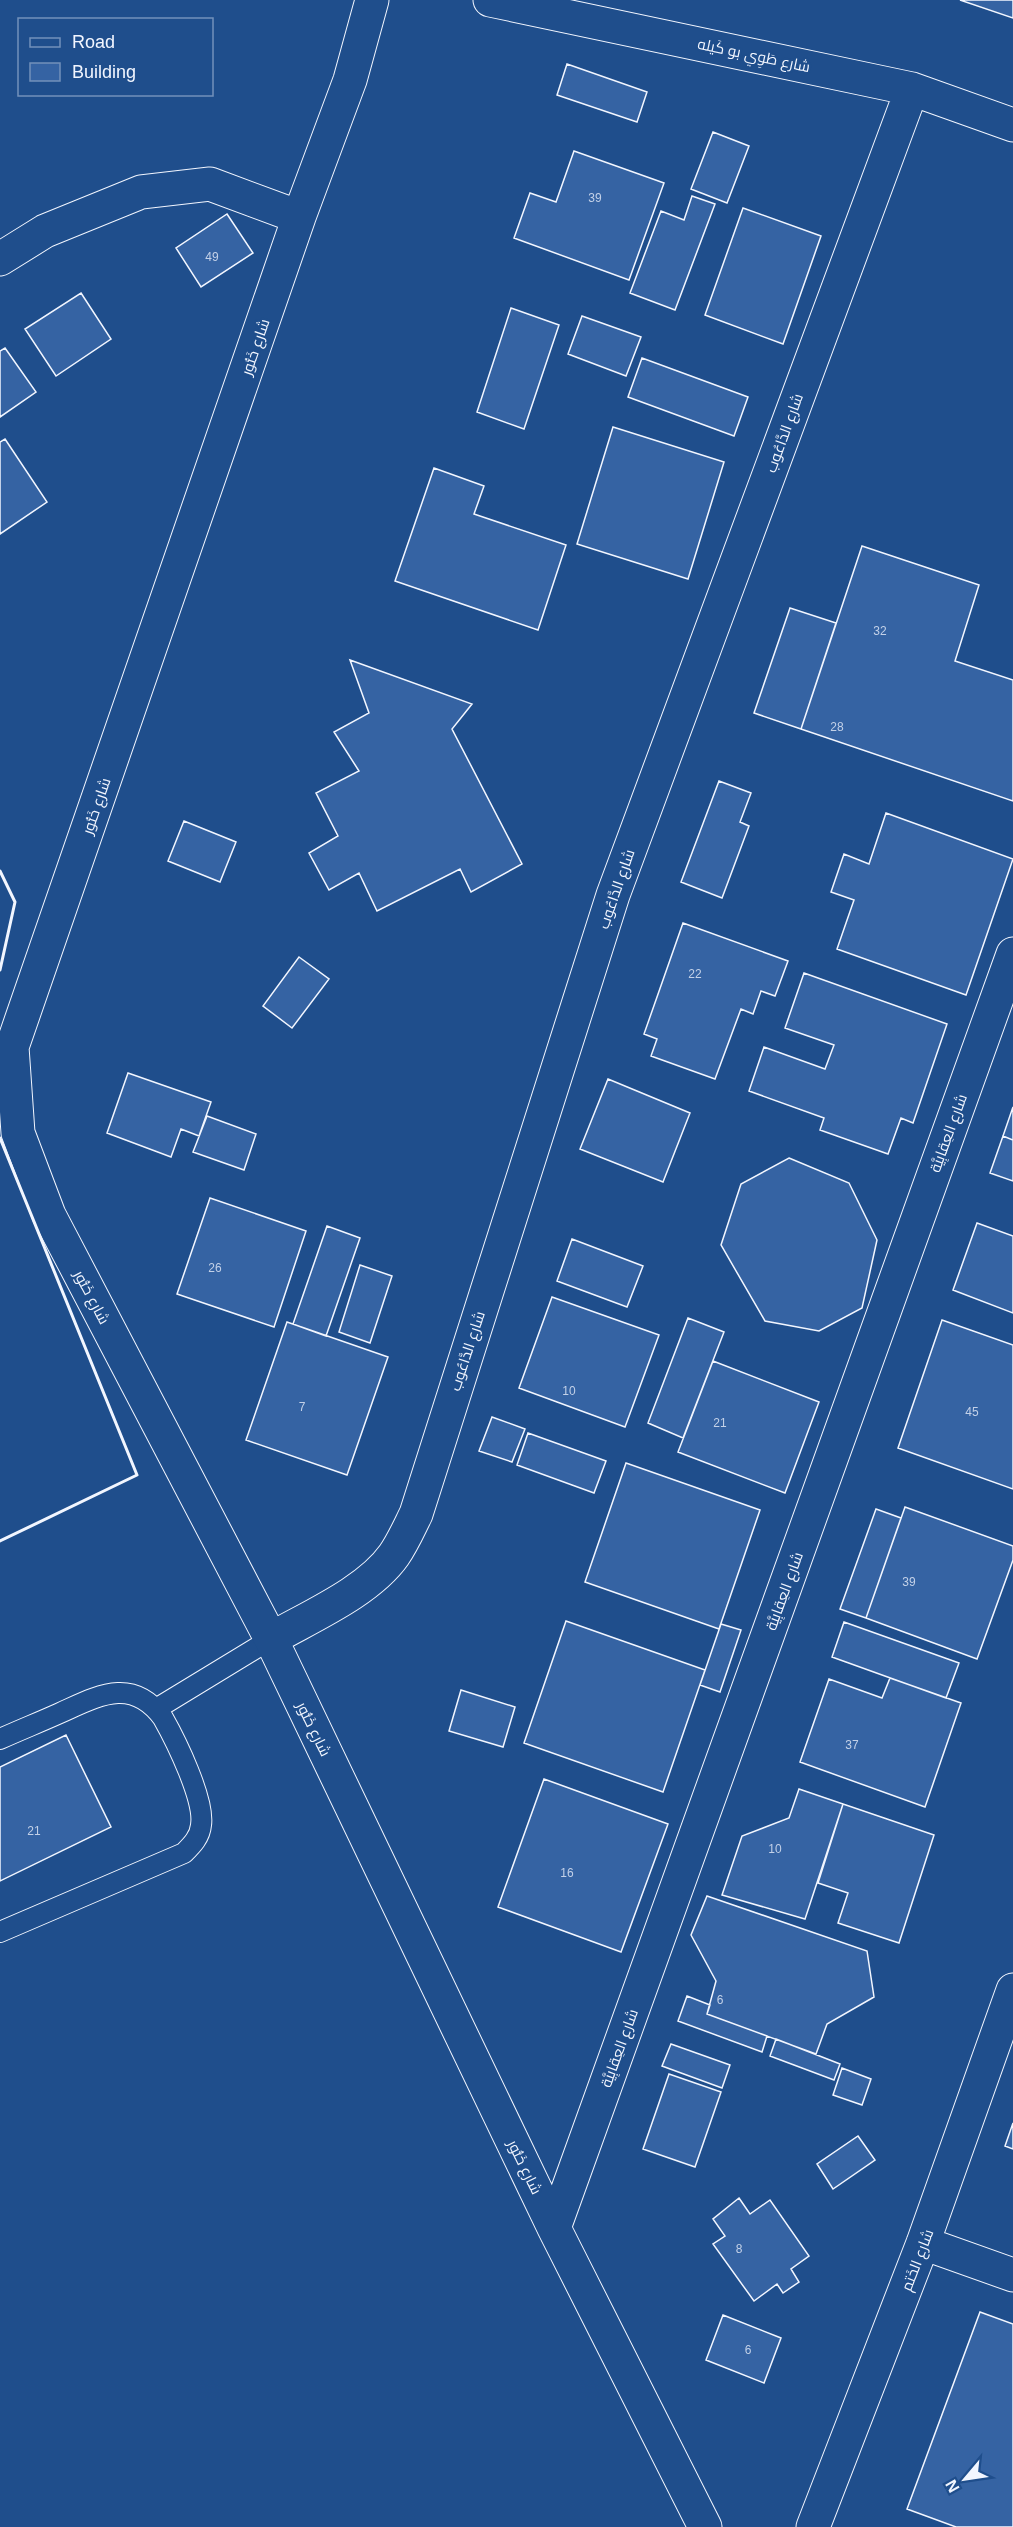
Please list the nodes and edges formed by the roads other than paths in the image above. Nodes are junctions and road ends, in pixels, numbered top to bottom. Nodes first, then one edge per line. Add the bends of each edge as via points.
1 (372, 0) edge
2 (490, 0) edge
3 (912, 89) junction
4 (1013, 125) edge
5 (299, 217) junction
6 (0, 259) edge
7 (1013, 954) edge
8 (271, 1639) junction
9 (156, 1709) junction
10 (0, 1739) edge
11 (0, 1932) edge
12 (1013, 1990) edge
13 (554, 2228) junction
14 (923, 2243) junction
15 (1013, 2275) edge
16 (705, 2527) edge
17 (813, 2527) edge

1 - 5 street, شارع خَنُّور via 350,80
2 - 3 street, شارع طَوِي بو كَيله
3 - 4 street, شارع طَوِي بو كَيله
3 - 8 street, شارع الدَّاعُوب via 613,895 416,1514 393,1556 377,1575
5 - 6 street via 210,184 141,192 45,231
5 - 8 street, شارع خَنُّور via 12,1047 18,1133 49,1215
7 - 13 street, شارع العِقابِيَّة
8 - 9 lane
8 - 13 street, شارع خَنُّور
9 - 10 lane via 132,1694 103,1694
9 - 11 lane via 198,1798 201,1828 195,1842 184,1853
12 - 14 street, شارع الخَتم
13 - 16 street, شارع خَنُّور
14 - 15 street
14 - 17 street, شارع الخَتم

